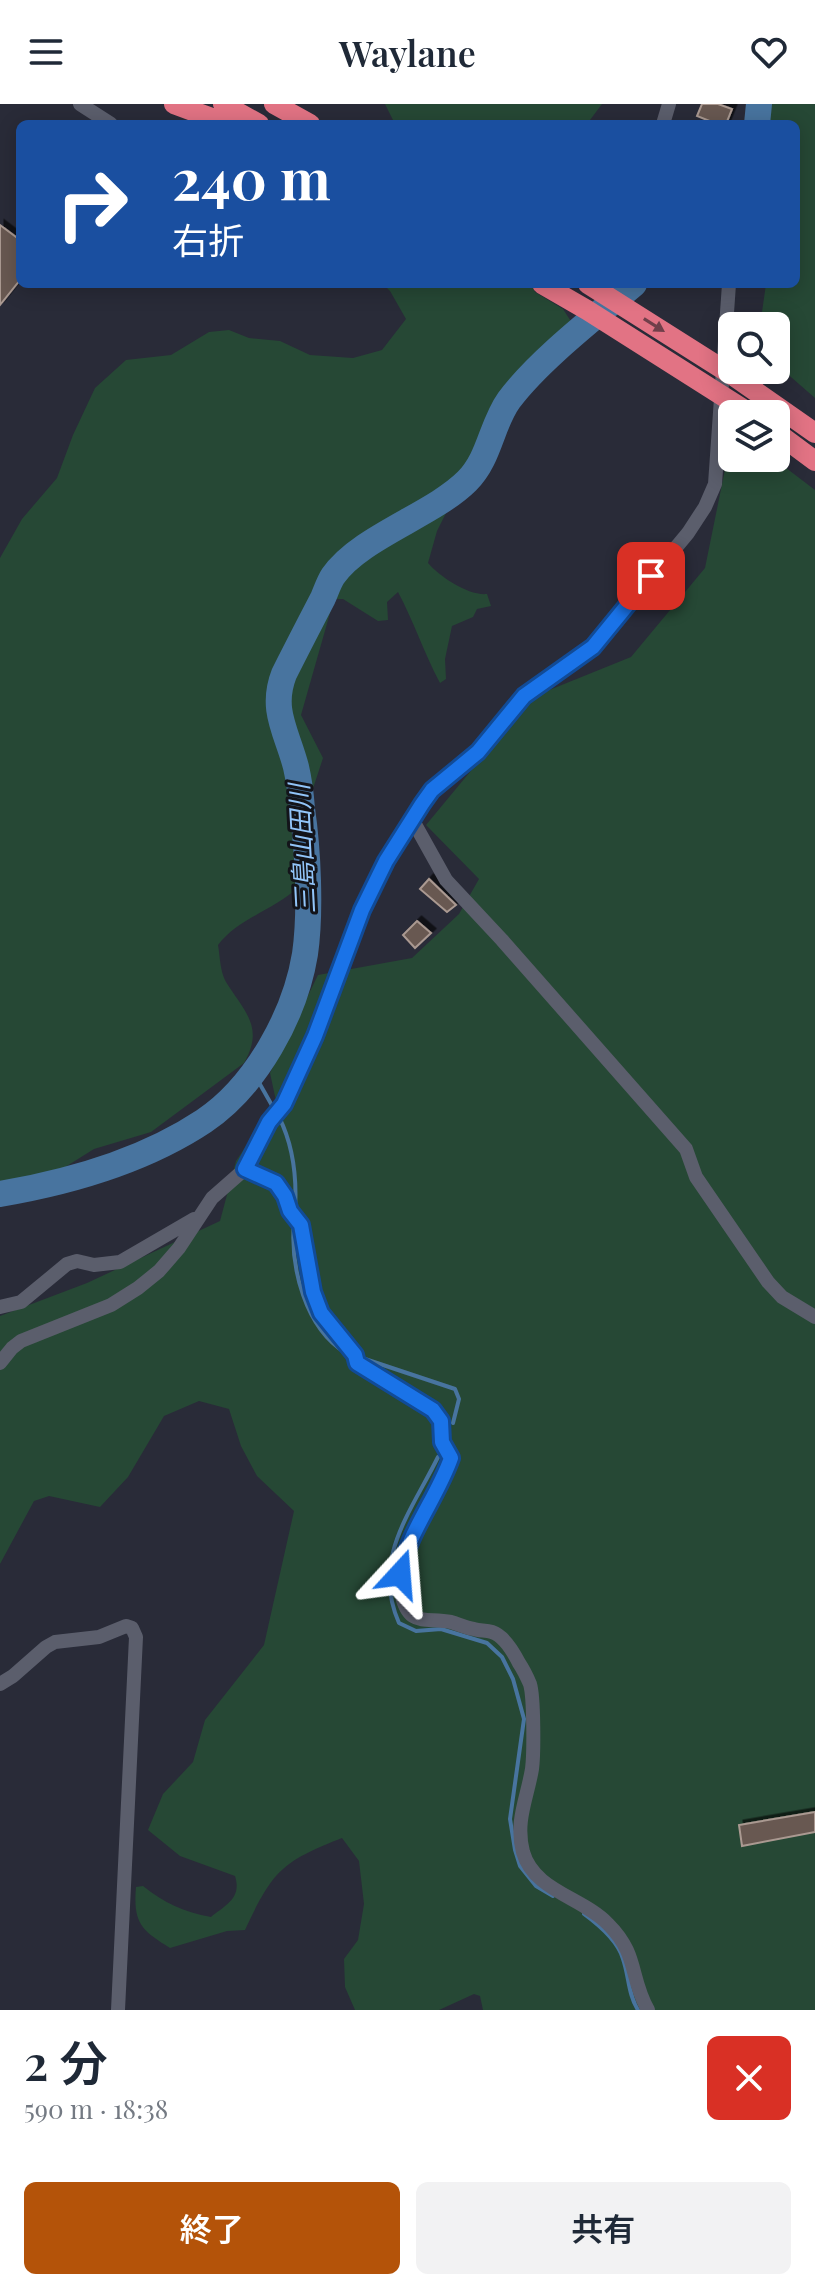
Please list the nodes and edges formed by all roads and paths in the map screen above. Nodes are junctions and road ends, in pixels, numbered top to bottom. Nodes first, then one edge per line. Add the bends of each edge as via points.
1 (80, 104) edge
2 (174, 104) edge
3 (223, 104) edge
4 (274, 104) edge
5 (290, 104) edge
6 (105, 120) edge
7 (217, 120) edge
8 (252, 120) edge
9 (303, 120) edge
10 (312, 120) edge
11 (549, 288) edge
12 (594, 288) edge
13 (729, 288) edge
14 (729, 400) edge
15 (815, 433) edge
16 (790, 442) edge
17 (815, 461) edge
18 (412, 819) junction
19 (245, 1169) junction
20 (197, 1217) junction
21 (0, 1307) edge
22 (815, 1317) edge
23 (0, 1363) edge
24 (0, 1684) edge
25 (118, 2010) edge
26 (648, 2010) edge

1 - 6 street
2 - 7 highway
3 - 8 highway
4 - 9 highway
5 - 10 highway
11 - 14 highway
12 -> 15 highway
13 - 18 street via 719,449 715,484 705,507 593,647 519,701 478,752 432,790
16 - 17 highway
18 - 19 street via 362,910 325,1014 284,1104
18 - 22 street via 446,880 686,1149 696,1177 768,1282
19 - 20 street
19 - 26 street via 276,1183 285,1196 301,1225 321,1313 356,1359 438,1414 442,1442 451,1458 407,1548 400,1589 407,1611 419,1620 491,1631 513,1651 532,1698 532,1767 520,1814 524,1855 542,1881 597,1913 624,1942
20 - 21 street via 120,1262 67,1264 21,1302
20 - 23 street via 179,1248 138,1288 111,1305 21,1341
24 - 25 street via 55,1642 99,1637 126,1626 136,1637

